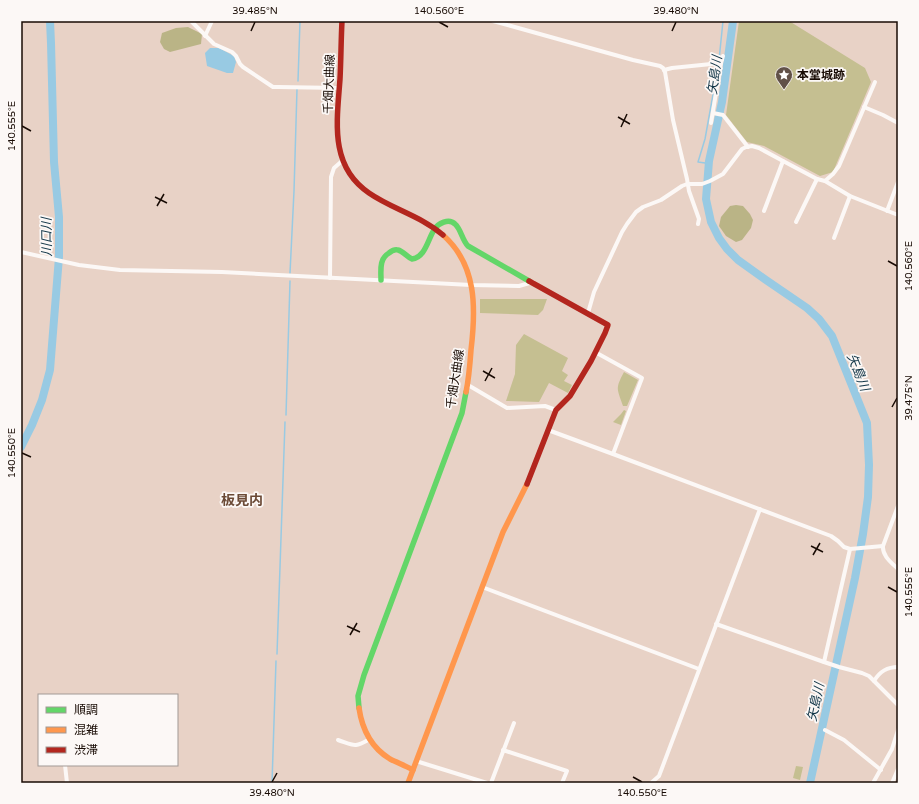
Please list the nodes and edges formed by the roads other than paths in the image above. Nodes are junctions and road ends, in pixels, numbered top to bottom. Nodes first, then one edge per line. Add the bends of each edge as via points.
1 (191, 21) edge
2 (212, 21) edge
3 (342, 21) edge
4 (493, 21) edge
5 (205, 36) junction
6 (723, 56) dead end
7 (721, 63) junction
8 (664, 70) junction
9 (875, 82) dead end
10 (339, 88) junction
11 (864, 107) junction
12 (713, 113) junction
13 (711, 123) dead end
14 (898, 123) edge
15 (748, 147) junction
16 (342, 161) junction
17 (783, 161) junction
18 (817, 178) junction
19 (825, 182) junction
20 (898, 182) edge
21 (687, 184) junction
22 (850, 196) junction
23 (764, 211) dead end
24 (887, 211) junction
25 (898, 216) edge
26 (796, 222) dead end
27 (698, 224) dead end
28 (435, 228) junction
29 (834, 238) dead end
30 (21, 252) edge
31 (330, 278) junction
32 (381, 280) junction
33 (533, 282) junction
34 (471, 285) junction
35 (588, 312) junction
36 (595, 352) junction
37 (468, 386) junction
38 (556, 410) junction
39 (548, 430) junction
40 (613, 454) junction
41 (898, 506) edge
42 (760, 509) junction
43 (883, 546) junction
44 (851, 549) junction
45 (898, 569) edge
46 (482, 587) junction
47 (716, 624) junction
48 (824, 662) junction
49 (898, 668) edge
50 (699, 669) junction
51 (874, 681) junction
52 (898, 705) edge
53 (514, 722) dead end
54 (825, 730) dead end
55 (898, 730) edge
56 (338, 740) dead end
57 (370, 740) junction
58 (503, 750) junction
59 (416, 761) junction
60 (65, 766) edge
61 (898, 769) edge
62 (413, 770) junction
63 (880, 770) junction
64 (67, 783) edge
65 (408, 783) edge
66 (487, 783) edge
67 (491, 783) edge
68 (562, 783) edge
69 (651, 783) edge
70 (873, 783) edge
71 (892, 783) edge

1 - 5 street
2 - 5 street
3 - 10 main road, 千畑大曲線
4 - 8 street via 660,66
5 - 10 street via 214,44 232,52 243,67 273,87
6 - 7 street
7 - 8 street
7 - 12 street
8 - 21 street
9 - 11 street
10 - 16 main road, 千畑大曲線 via 338,134
11 - 14 street
11 - 19 street via 839,166
12 - 13 street
12 - 15 street via 722,115
15 - 17 street via 759,148
15 - 21 street via 742,149 723,174 702,184
16 - 28 main road, 千畑大曲線 via 352,178 364,190
16 - 31 street via 334,168 331,177
17 - 18 street
17 - 23 street
18 - 19 street
18 - 26 street
19 - 22 street
20 - 24 street
21 - 27 street via 699,219
21 - 35 street via 640,209 627,224 594,292
22 - 24 street
22 - 29 street
24 - 25 street
28 - 32 main road via 423,252 416,258 410,258 397,249 383,257
28 - 33 main road via 444,221 454,223 468,246
28 - 34 main road, 千畑大曲線 via 456,248
30 - 31 street via 120,270
31 - 32 street
32 - 34 street
33 - 34 street via 519,286
33 - 35 main road
34 - 37 main road, 千畑大曲線 via 474,319
35 - 36 main road via 608,325
36 - 38 main road via 570,396
36 - 40 street via 642,378
37 - 38 street via 507,408 545,406
37 - 57 main road, 千畑大曲線 via 462,413 360,687 359,710
38 - 39 main road
39 - 40 street
39 - 46 main road via 530,478 503,532
40 - 42 street
41 - 43 street
42 - 44 street via 831,536 844,547
42 - 47 street
43 - 44 street
43 - 45 street via 886,557
44 - 48 street
46 - 50 street
46 - 59 main road
47 - 48 street
47 - 50 street
48 - 51 street via 862,673
49 - 51 street via 886,668
50 - 69 street via 659,776
51 - 52 street
53 - 58 street
54 - 63 street via 844,740
55 - 63 street via 892,750
56 - 57 street via 354,746
57 - 62 main road, 千畑大曲線 via 383,755
58 - 67 street
58 - 68 street via 567,770
59 - 62 main road
59 - 66 street
60 - 64 street
61 - 71 street
62 - 65 main road
63 - 70 street

